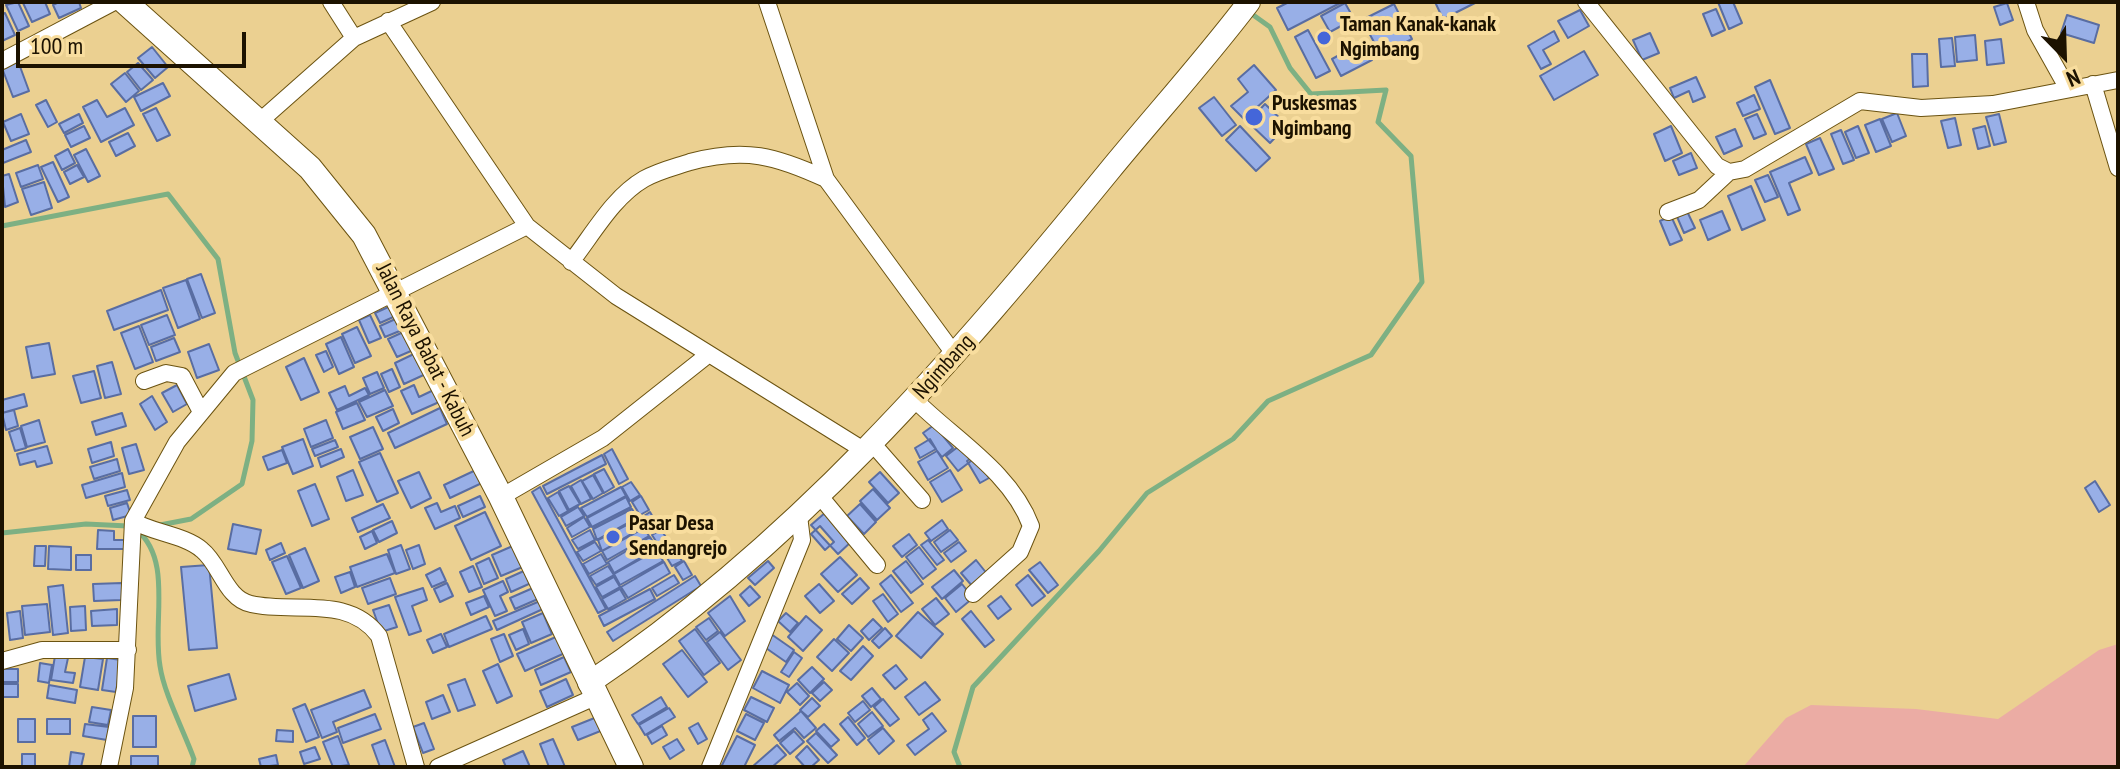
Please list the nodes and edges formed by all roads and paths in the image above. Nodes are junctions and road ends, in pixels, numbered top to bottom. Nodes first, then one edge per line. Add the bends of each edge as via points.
1 (114, 2) edge
2 (125, 2) edge
3 (331, 2) edge
4 (432, 2) edge
5 (767, 2) edge
6 (1586, 2) edge
7 (2026, 2) edge
8 (1245, 8) edge
9 (388, 21) junction
10 (354, 38) junction
11 (2, 61) edge
12 (2118, 80) edge
13 (2093, 84) junction
14 (2068, 89) junction
15 (259, 122) junction
16 (2118, 168) edge
17 (1729, 172) junction
18 (826, 179) junction
19 (1668, 212) dead end
20 (527, 226) junction
21 (571, 262) junction
22 (395, 290) junction
23 (709, 354) junction
24 (955, 355) junction
25 (144, 381) dead end
26 (915, 400) junction
27 (200, 410) junction
28 (868, 447) junction
29 (819, 495) junction
30 (501, 497) junction
31 (922, 500) dead end
32 (799, 516) junction
33 (134, 525) junction
34 (877, 565) dead end
35 (973, 594) dead end
36 (128, 650) junction
37 (2, 661) edge
38 (592, 690) junction
39 (109, 767) edge
40 (416, 767) edge
41 (438, 767) edge
42 (631, 767) edge
43 (710, 767) edge

1 - 11 street
2 - 15 main road, Jalan Raya Babat - Kabuh
3 - 10 street
4 - 9 street
5 - 18 street
6 - 17 street via 1717,166
7 - 14 street via 2035,30
8 - 24 street, Ngimbang
9 - 10 street
9 - 20 street
10 - 15 street
12 - 13 street
13 - 14 street
13 - 16 street
14 - 17 street via 1993,104 1921,108 1860,101 1745,169
15 - 22 main road, Jalan Raya Babat - Kabuh via 345,206
17 - 19 street via 1699,200
18 - 21 street via 784,160 745,153 670,168 643,179 618,202
18 - 24 street
20 - 21 street
20 - 22 street
21 - 23 street
22 - 27 street via 234,373
22 - 30 main road, Jalan Raya Babat - Kabuh
23 - 28 street
23 - 30 street via 603,438
24 - 26 street, Ngimbang
25 - 27 street via 166,373 182,376
26 - 28 street, Ngimbang
26 - 35 street via 992,469 1031,526 1020,552
27 - 33 street via 177,442
28 - 29 street, Ngimbang
28 - 31 street
29 - 32 street, Ngimbang
29 - 34 street
30 - 38 main road, Jalan Raya Babat - Kabuh
32 - 38 street, Ngimbang
32 - 43 street via 802,540
33 - 36 street
33 - 40 street via 202,549 230,588 250,604 337,611 367,622 379,636
36 - 37 street via 42,650
36 - 39 street
38 - 41 street
38 - 42 main road, Jalan Raya Babat - Kabuh

